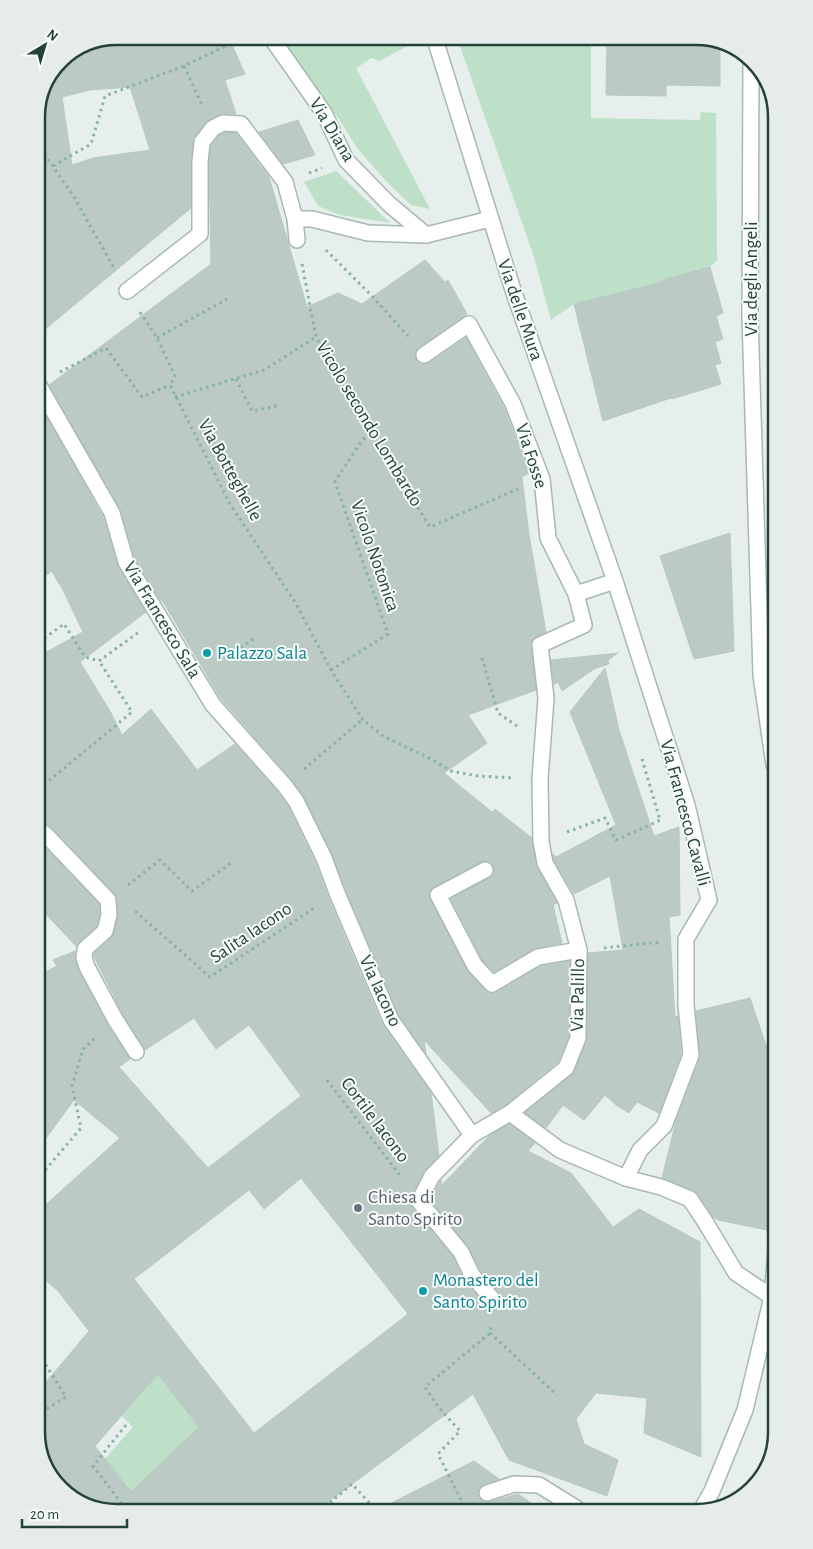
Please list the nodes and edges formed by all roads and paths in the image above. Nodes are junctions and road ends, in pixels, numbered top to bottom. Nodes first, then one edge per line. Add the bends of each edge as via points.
1 (227, 45) edge
2 (276, 45) edge
3 (437, 45) edge
4 (184, 66) junction
5 (751, 71) edge
6 (213, 128) junction
7 (45, 155) edge
8 (346, 160) junction
9 (53, 166) junction
10 (285, 182) junction
11 (490, 219) junction
12 (295, 220) junction
13 (426, 235) junction
14 (297, 240) junction
15 (127, 291) junction
16 (227, 299) dead end
17 (316, 336) junction
18 (157, 338) junction
19 (424, 355) joint
20 (236, 378) junction
21 (45, 380) edge
22 (170, 385) junction
23 (45, 396) edge
24 (175, 397) junction
25 (278, 406) dead end
26 (370, 430) junction
27 (542, 479) junction
28 (615, 581) junction
29 (576, 594) junction
30 (160, 617) junction
31 (584, 625) joint
32 (45, 638) edge
33 (255, 638) dead end
34 (235, 651) dead end
35 (482, 658) dead end
36 (99, 661) junction
37 (331, 670) junction
38 (768, 719) edge
39 (363, 720) junction
40 (542, 744) junction
41 (642, 756) dead end
42 (540, 779) junction
43 (45, 785) edge
44 (285, 786) junction
45 (45, 834) edge
46 (541, 842) junction
47 (231, 863) dead end
48 (485, 870) dead end
49 (337, 893) junction
50 (108, 908) junction
51 (579, 950) junction
52 (83, 1049) dead end
53 (136, 1052) dead end
54 (327, 1080) dead end
55 (510, 1113) junction
56 (472, 1135) junction
57 (45, 1169) edge
58 (626, 1178) junction
59 (419, 1200) junction
60 (768, 1294) edge
61 (494, 1301) dead end
62 (768, 1314) edge
63 (45, 1364) edge
64 (557, 1395) dead end
65 (45, 1410) edge
66 (126, 1424) dead end
67 (487, 1493) dead end
68 (705, 1503) edge
69 (122, 1504) edge
70 (327, 1504) edge
71 (370, 1504) edge
72 (463, 1504) edge
73 (570, 1504) edge

1 - 4 path
2 - 8 street, Via Diana via 324,113
3 - 11 street, Via delle Mura
4 - 6 path
4 - 9 path via 105,96 91,144
5 - 38 street, Via degli Angeli via 750,316 761,665
6 - 10 street via 223,123 241,124
6 - 15 street via 202,142 200,234
7 - 9 path, Via Botteghelle
8 - 10 path
8 - 13 street, Via Diana via 389,204
9 - 15 path, Via Botteghelle
10 - 12 street
11 - 13 street
11 - 28 street, Via delle Mura
12 - 13 street via 312,219 368,233
12 - 14 street
14 - 17 path, Vicolo secondo Lombardo
14 - 19 path via 320,244
15 - 18 path, Via Botteghelle
16 - 18 path
17 - 20 path via 264,370
17 - 26 path, Vicolo secondo Lombardo
18 - 22 path, Via Botteghelle via 175,376
19 - 27 street, Via Fosse via 469,324 513,404
20 - 24 path
20 - 25 path via 252,411
21 - 22 path via 106,348 142,397
22 - 24 path, Via Botteghelle
23 - 30 street, Via Francesco Sala via 112,514 126,562
24 - 37 path, Via Botteghelle via 230,504 295,602
26 - 27 path, Vicolo secondo Lombardo via 430,527
26 - 37 path, Vicolo Notonica via 335,482 388,634
27 - 29 street, Via Fosse via 548,538
28 - 29 street
28 - 58 street, Via Francesco Cavalli via 687,805 709,900 686,939 686,1006 691,1055 664,1126 640,1150
29 - 31 street, Via Fosse
30 - 36 path
30 - 44 street, Via Francesco Sala via 213,705
31 - 40 street, Via Palillo via 540,645 546,698
32 - 36 path via 64,624 85,656
33 - 34 path
35 - 40 path via 498,712
36 - 43 path via 132,712
37 - 39 path, Via Botteghelle
39 - 42 path, Via Botteghelle via 383,736 451,771 478,776
39 - 44 path
40 - 42 street, Via Palillo
41 - 46 path via 660,820 616,840 606,818
42 - 46 street, Via Palillo
44 - 49 street, Via Iacono via 296,801 324,858
45 - 50 street
46 - 51 street, Via Palillo via 545,863 566,900
47 - 50 path via 192,891 160,860
48 - 51 street via 438,895 475,966 492,984 538,957
49 - 50 path, Salita Iacono via 210,976 136,912
49 - 56 street, Via Iacono via 391,1020
50 - 53 street via 105,931 85,949 84,958
51 - 55 street, Via Palillo via 578,1038 566,1068
52 - 57 path via 72,1086 81,1128
54 - 59 path, Cortile Iacono
55 - 56 street, Via Palillo
55 - 58 street via 560,1150
56 - 59 street via 432,1176
58 - 60 street via 690,1199 736,1273
59 - 61 street via 461,1252 472,1275
62 - 68 street via 746,1410
63 - 65 path via 66,1397
64 - 72 path via 490,1333 425,1387 460,1431 438,1454
66 - 69 path via 93,1466
67 - 73 street via 514,1484 539,1485
70 - 71 path via 352,1484

